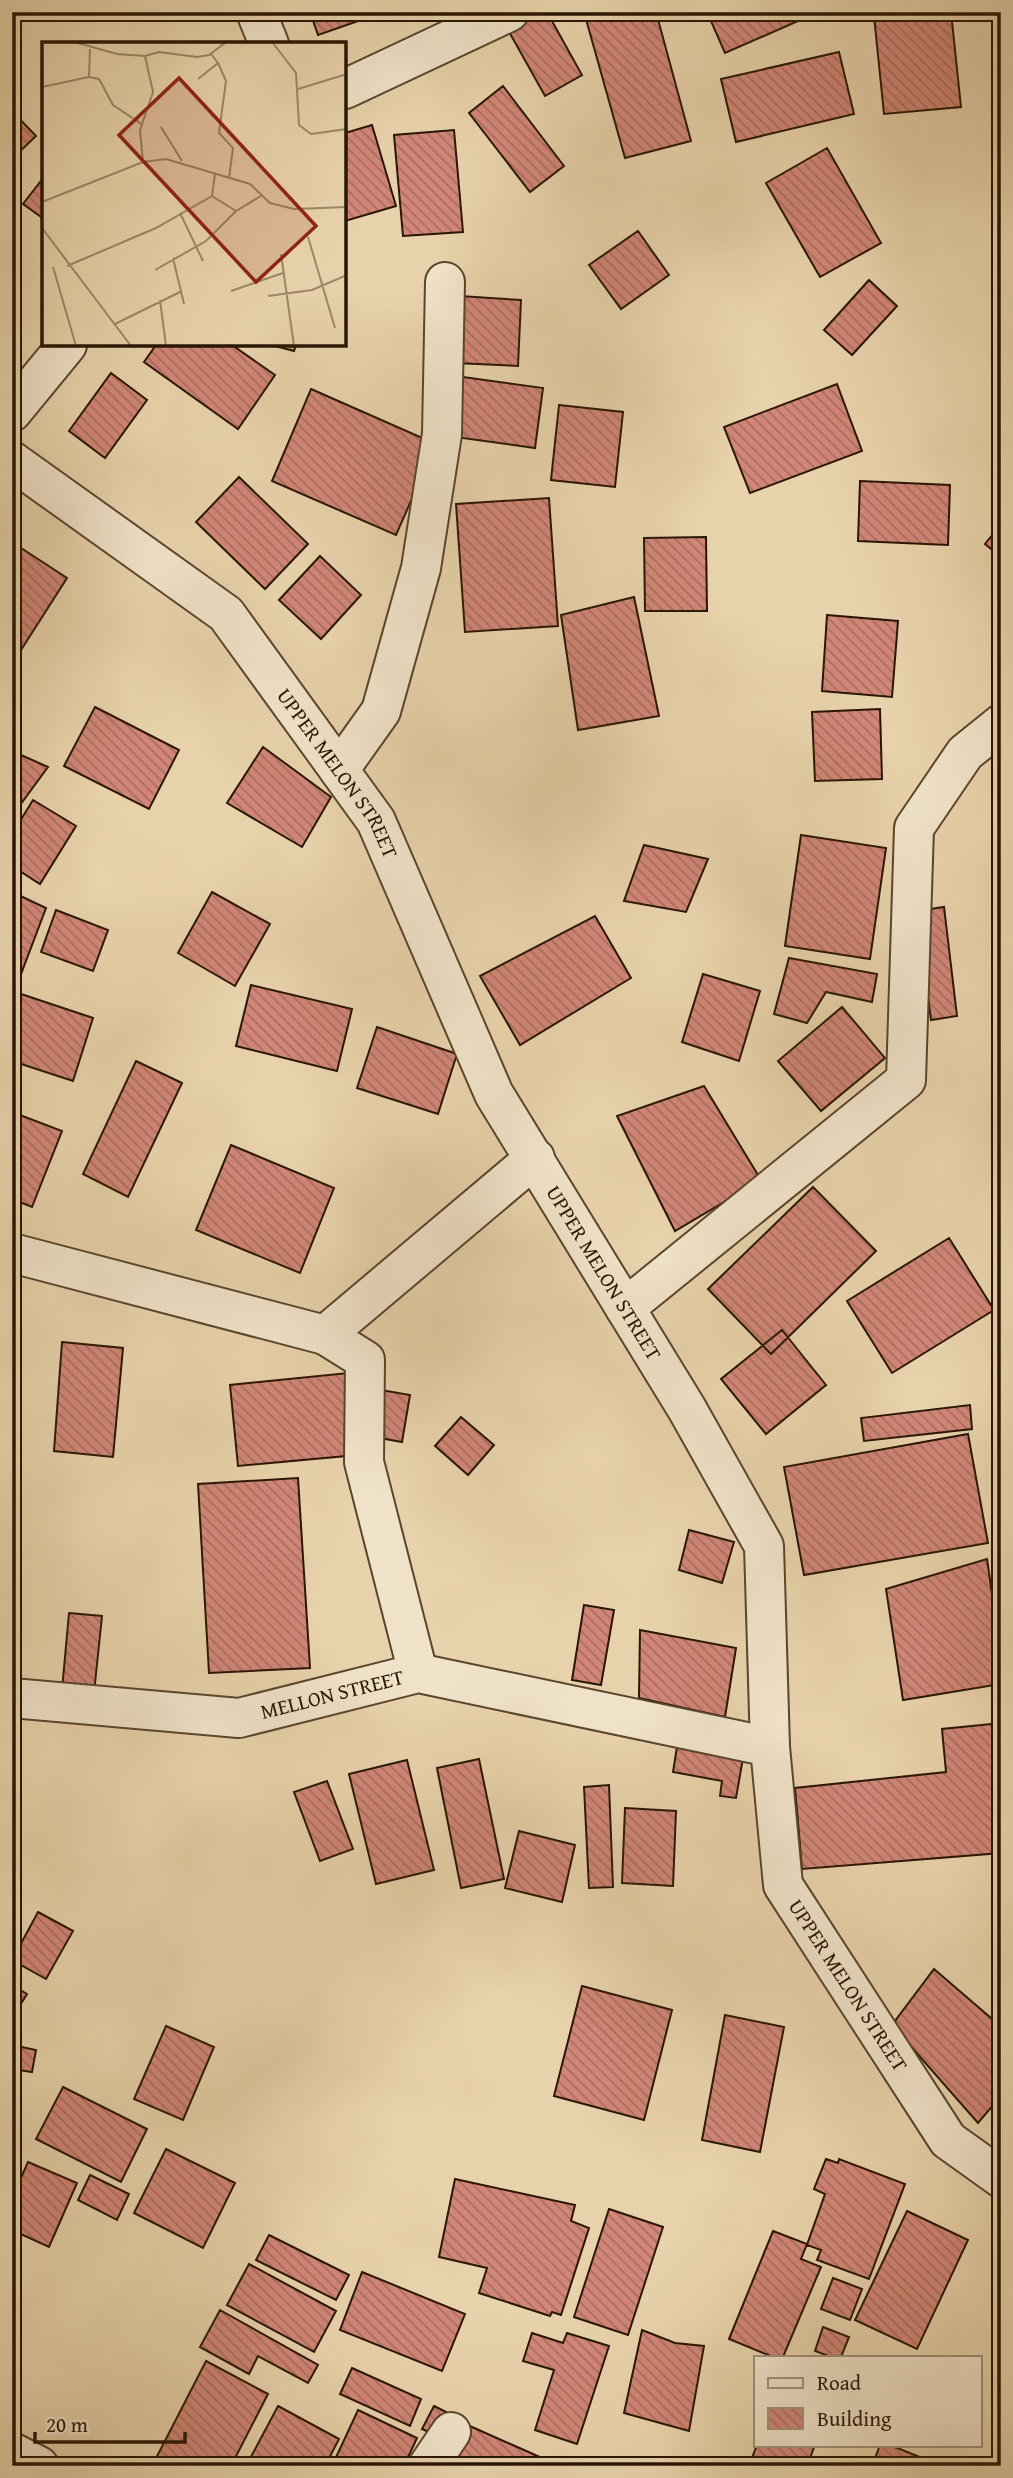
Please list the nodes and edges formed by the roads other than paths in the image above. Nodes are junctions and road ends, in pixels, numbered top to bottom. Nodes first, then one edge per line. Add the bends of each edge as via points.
1 (256, 12) edge
2 (509, 12) edge
3 (268, 42) edge
4 (346, 89) edge
5 (444, 282) dead end
6 (66, 346) edge
7 (12, 412) edge
8 (12, 461) edge
9 (1001, 724) edge
10 (340, 769) junction
11 (535, 1158) junction
12 (12, 1252) edge
13 (625, 1308) junction
14 (325, 1335) junction
15 (418, 1673) junction
16 (12, 1698) edge
17 (770, 1747) junction
18 (1001, 2178) edge
19 (451, 2432) dead end
20 (12, 2452) edge
21 (39, 2466) edge
22 (428, 2466) edge

1 - 3 street
2 - 4 street
5 - 10 street via 442,433 421,568 381,711
6 - 7 street
8 - 10 street, UPPER MELON STREET via 226,614
9 - 13 street via 965,753 914,828 906,1080
10 - 11 street, UPPER MELON STREET via 376,821 494,1094
11 - 13 street, UPPER MELON STREET
11 - 14 street
12 - 14 street
13 - 17 street, UPPER MELON STREET via 764,1546
14 - 15 street via 365,1360 364,1462
15 - 16 street, MELLON STREET via 239,1718
15 - 17 street, MELLON STREET
17 - 18 street, UPPER MELON STREET via 783,1885 948,2140
19 - 22 street
20 - 21 street

